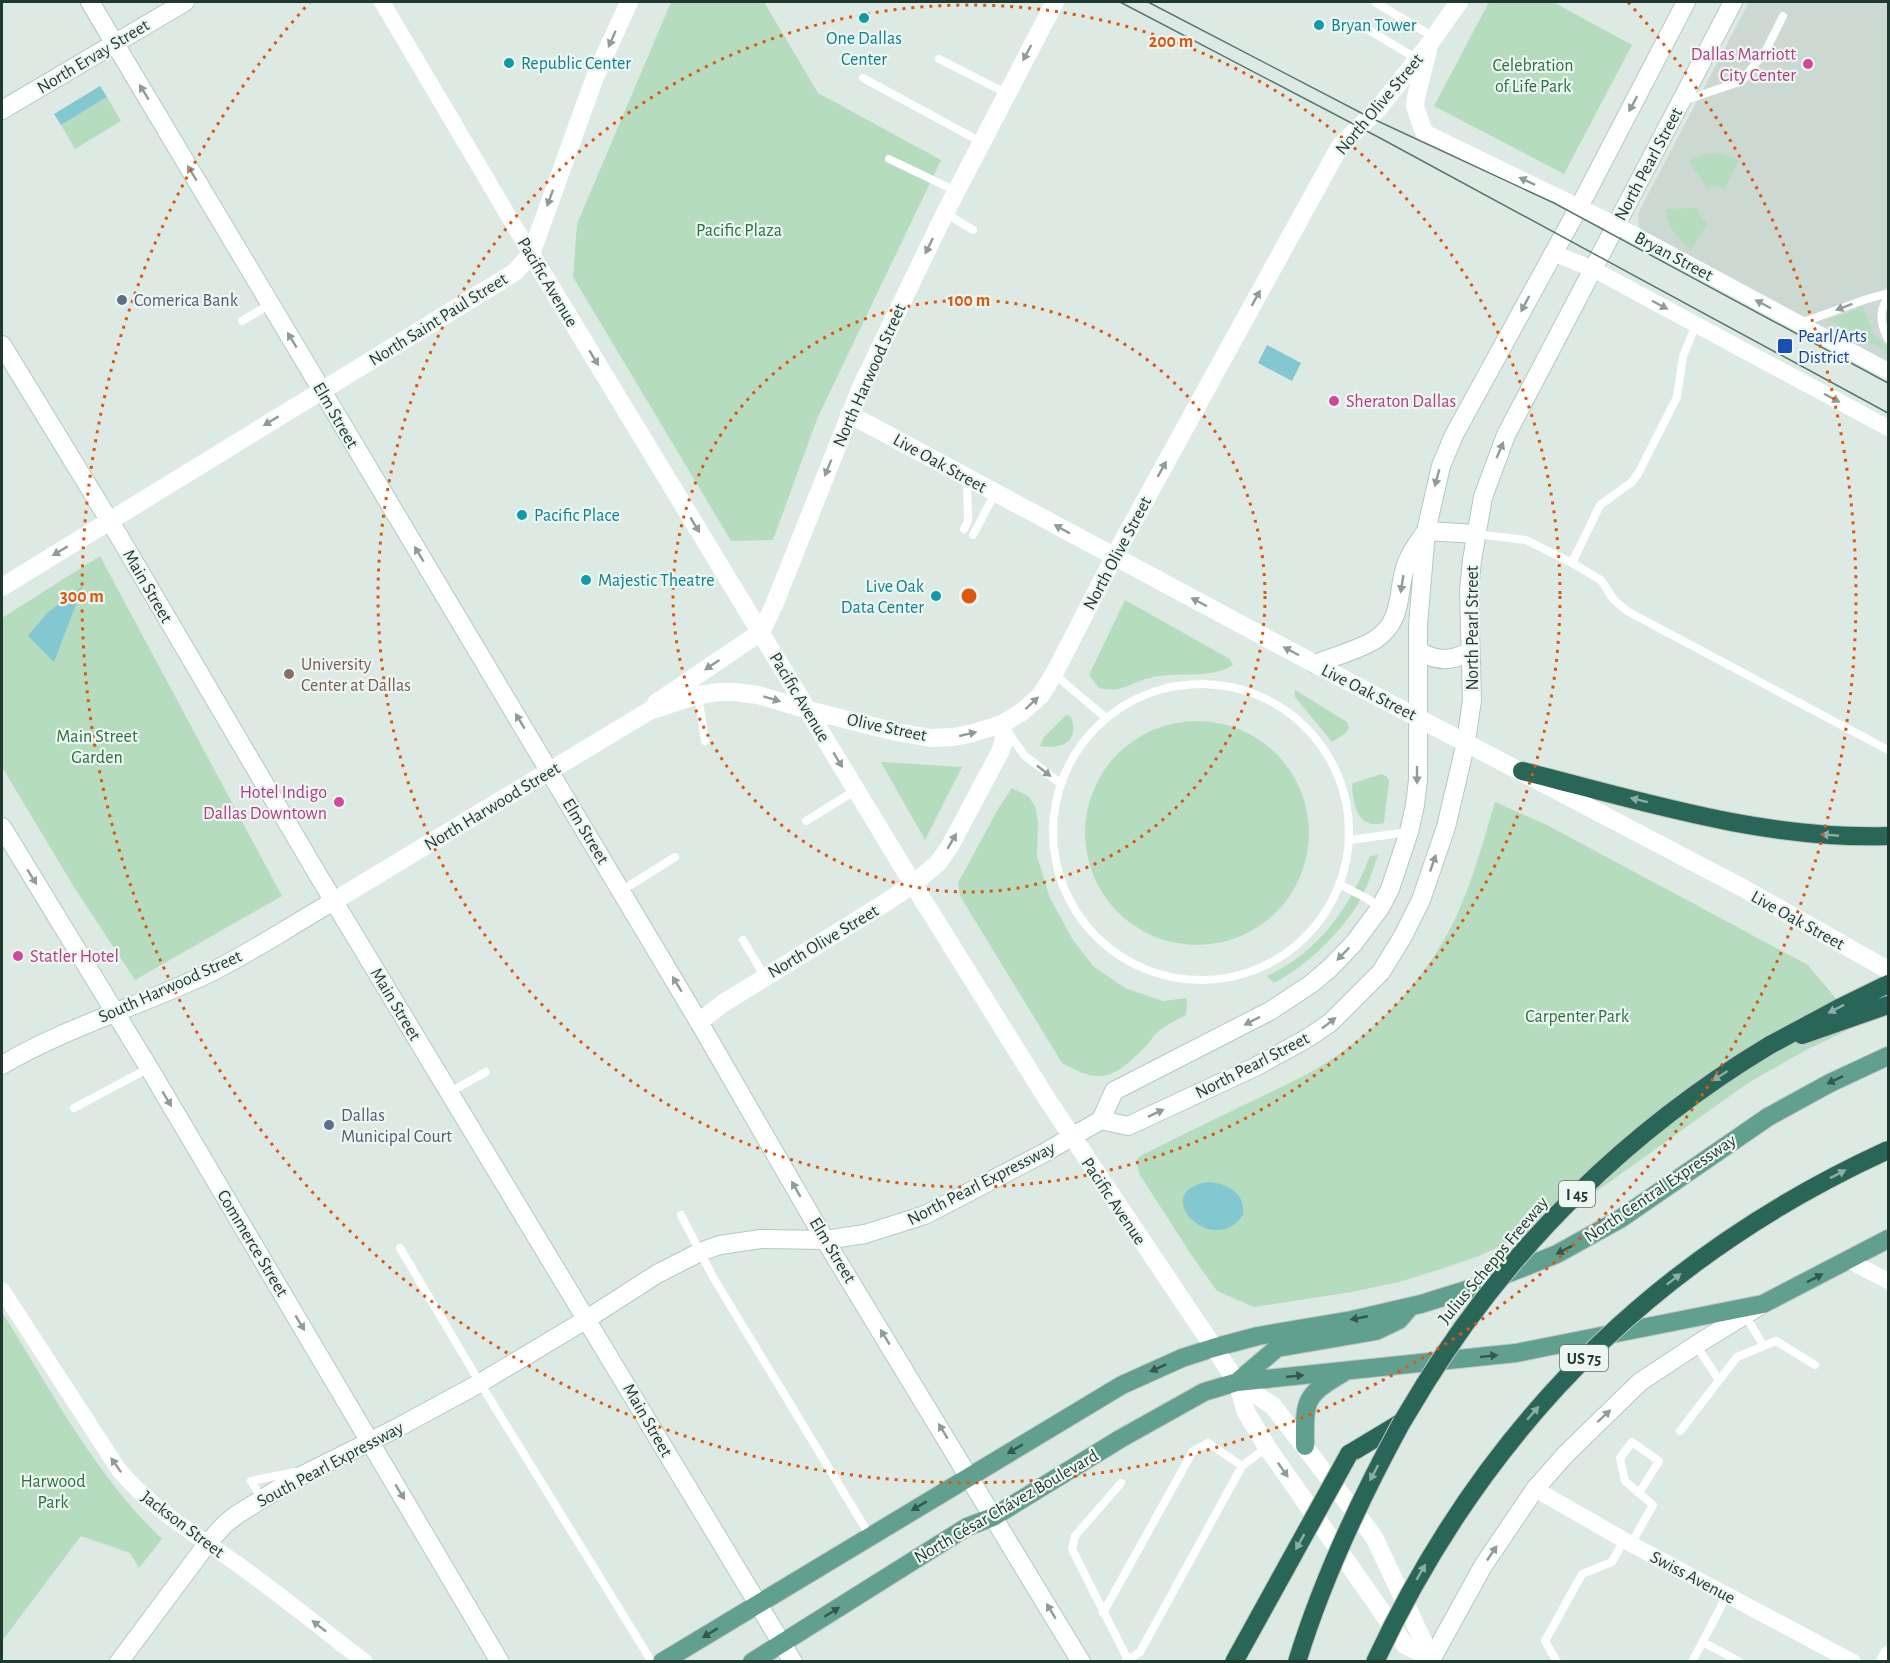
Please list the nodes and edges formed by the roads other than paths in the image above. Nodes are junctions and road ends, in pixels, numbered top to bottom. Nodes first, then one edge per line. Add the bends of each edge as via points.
1 (90, 2) edge
2 (185, 2) edge
3 (382, 2) edge
4 (629, 2) edge
5 (1054, 2) edge
6 (1686, 2) edge
7 (1733, 2) edge
8 (1376, 3) dead end
9 (1456, 3) edge
10 (1783, 16) dead end
11 (1364, 27) dead end
12 (1432, 40) junction
13 (115, 44) junction
14 (939, 59) dead end
15 (1417, 59) junction
16 (862, 78) dead end
17 (1006, 93) junction
18 (1680, 102) junction
19 (2, 110) edge
20 (1424, 132) joint
21 (981, 142) junction
22 (889, 159) dead end
23 (956, 191) junction
24 (1579, 206) junction
25 (945, 213) junction
26 (1616, 225) junction
27 (973, 230) dead end
28 (1553, 253) junction
29 (531, 254) junction
30 (1593, 269) junction
31 (1888, 293) edge
32 (1888, 298) edge
33 (270, 304) junction
34 (242, 321) dead end
35 (1800, 324) junction
36 (1696, 325) junction
37 (1888, 339) edge
38 (2, 345) edge
39 (1888, 371) edge
40 (322, 391) junction
41 (849, 414) junction
42 (1888, 428) edge
43 (967, 477) junction
44 (995, 493) junction
45 (109, 520) junction
46 (964, 529) dead end
47 (1426, 531) junction
48 (1476, 534) junction
49 (973, 535) dead end
50 (1114, 557) junction
51 (1572, 563) junction
52 (2, 586) edge
53 (761, 632) junction
54 (1418, 650) junction
55 (1470, 651) junction
56 (1315, 664) junction
57 (1054, 674) junction
58 (698, 696) junction
59 (808, 710) junction
60 (649, 711) junction
61 (1417, 717) junction
62 (1106, 718) junction
63 (1002, 724) junction
64 (705, 741) dead end
65 (1466, 742) junction
66 (1888, 750) edge
67 (550, 771) junction
68 (1522, 771) junction
69 (1061, 784) junction
70 (856, 790) junction
71 (806, 821) dead end
72 (2, 830) edge
73 (1409, 832) junction
74 (1888, 836) edge
75 (1348, 840) junction
76 (675, 857) dead end
77 (913, 884) junction
78 (1339, 884) junction
79 (621, 891) junction
80 (334, 901) junction
81 (1380, 908) junction
82 (743, 940) dead end
83 (1888, 970) edge
84 (765, 977) junction
85 (1888, 984) edge
86 (1888, 1005) edge
87 (116, 1012) junction
88 (699, 1022) junction
89 (1770, 1045) junction
90 (1888, 1056) edge
91 (2, 1065) edge
92 (149, 1068) junction
93 (486, 1072) dead end
94 (450, 1092) junction
95 (74, 1108) dead end
96 (1101, 1120) junction
97 (1071, 1137) junction
98 (1888, 1150) edge
99 (681, 1215) dead end
100 (1888, 1239) edge
101 (825, 1240) junction
102 (400, 1248) dead end
103 (700, 1252) junction
104 (1848, 1260) junction
105 (1888, 1281) edge
106 (2, 1290) edge
107 (1762, 1304) junction
108 (1410, 1307) junction
109 (1745, 1315) junction
110 (587, 1319) junction
111 (1696, 1345) junction
112 (1763, 1345) junction
113 (1213, 1348) junction
114 (1815, 1365) dead end
115 (1347, 1371) junction
116 (1719, 1380) junction
117 (1236, 1382) junction
118 (480, 1383) junction
119 (1402, 1422) junction
120 (1680, 1431) dead end
121 (370, 1442) junction
122 (1305, 1446) junction
123 (1267, 1447) junction
124 (1242, 1466) junction
125 (969, 1476) junction
126 (1121, 1483) dead end
127 (1535, 1489) junction
128 (1638, 1493) junction
129 (993, 1516) junction
130 (870, 1536) junction
131 (1628, 1542) junction
132 (207, 1544) junction
133 (1727, 1595) junction
134 (758, 1604) junction
135 (1103, 1613) junction
136 (1702, 1642) junction
137 (782, 1643) junction
138 (1888, 1654) edge
139 (1431, 1660) edge
140 (1127, 1661) edge
141 (119, 1662) edge
142 (365, 1662) edge
143 (500, 1662) edge
144 (652, 1662) edge
145 (662, 1662) edge
146 (752, 1662) edge
147 (793, 1662) edge
148 (1081, 1662) edge
149 (1234, 1662) edge
150 (1297, 1662) edge
151 (1375, 1662) edge
152 (1557, 1662) edge
153 (1692, 1662) edge
154 (1740, 1662) edge
155 (1853, 1662) edge
156 (1884, 1662) edge

1 - 13 main road, Elm Street
2 - 13 main road, North Ervay Street
3 - 29 street, Pacific Avenue
4 -> 29 main road, North Saint Paul Street via 595,77
5 -> 17 main road, North Harwood Street
6 -> 24 main road
7 - 18 main road, North Pearl Street
8 - 12 lane
9 - 12 main road, North Olive Street
10 - 18 lane via 1766,50 1742,81
11 - 15 lane
12 - 15 main road, North Olive Street
12 - 20 main road via 1416,97 1416,115
13 - 19 main road, North Ervay Street
33 -> 13 main road, Elm Street
14 - 17 lane
50 -> 15 main road, North Olive Street via 1340,146 1378,109
16 - 21 lane
17 - 21 main road, North Harwood Street
18 - 26 main road, North Pearl Street
24 -> 20 street, Bryan Street
21 - 23 main road, North Harwood Street
22 - 23 lane
23 - 25 main road, North Harwood Street
24 - 26 street, Bryan Street
24 - 28 main road
25 - 27 lane
25 -> 41 main road, North Harwood Street
26 - 30 main road, North Pearl Street
35 -> 26 street, Bryan Street
28 - 30 street
28 -> 47 main road via 1454,435 1441,466
29 - 40 main road, North Saint Paul Street via 514,272
29 -> 53 main road, Pacific Avenue
30 -> 36 street
48 -> 30 main road, North Pearl Street via 1483,497 1506,435
31 -> 35 lane
32 - 37 lane via 1881,316
33 - 34 lane
40 -> 33 main road, Elm Street
35 - 39 street, Bryan Street
36 -> 42 street
36 - 51 lane via 1683,356 1677,397 1639,472 1632,482 1600,505
38 - 45 main road, Main Street
40 -> 45 main road, North Saint Paul Street
67 -> 40 main road, Elm Street
41 - 43 main road, Live Oak Street
41 -> 53 main road, North Harwood Street
43 - 44 main road, Live Oak Street
43 - 46 lane via 968,521
44 - 49 lane
50 -> 44 main road, Live Oak Street
45 -> 52 main road, North Saint Paul Street
45 - 80 main road, Main Street
47 - 48 main road
47 - 54 main road
47 -> 56 main road via 1409,555 1392,622 1375,640
48 - 51 lane via 1526,540
48 - 55 main road, North Pearl Street via 1470,591
56 -> 50 main road, Live Oak Street
50 - 57 main road, North Olive Street
51 - 66 lane via 1601,580 1626,611
53 - 59 main road, Pacific Avenue
53 -> 60 main road, North Harwood Street
54 - 55 main road via 1442,660
54 - 61 main road
55 - 65 main road, North Pearl Street via 1472,700
56 - 61 main road, Live Oak Street
57 - 62 lane
63 -> 57 main road, North Olive Street via 1041,695
58 -> 59 main road, North Harwood Street via 719,692 758,695
58 - 60 main road, North Harwood Street
58 - 64 lane
59 -> 63 main road, Olive Street via 932,738 954,737
59 -> 70 main road, Pacific Avenue
60 - 67 main road, North Harwood Street
61 - 65 main road, Live Oak Street
61 -> 73 main road via 1418,780
62 - 69 lane via 1072,759
62 - 75 lane via 1131,701 1187,684 1216,684 1272,702 1311,734 1333,766 1346,807
63 -> 69 lane via 1024,755
77 -> 63 main road, North Olive Street via 950,846 1000,752 1004,741
65 - 68 main road, Live Oak Street
96 -> 65 main road, North Pearl Street via 1128,1126 1255,1067 1330,1023 1382,972 1421,900 1446,827
67 - 79 main road, Elm Street
67 - 80 main road, North Harwood Street
74 -> 68 highway via 1843,836 1721,821
68 - 83 main road, Live Oak Street
69 - 78 lane via 1054,840 1067,895 1106,946 1148,970 1194,980 1226,978 1256,970 1283,956 1306,936 1326,912
70 - 71 lane
70 - 77 main road, Pacific Avenue
72 -> 87 main road, Commerce Street
73 - 75 lane
73 - 81 main road
75 - 78 lane
76 - 79 lane
77 - 84 main road, North Olive Street
77 - 97 main road, Pacific Avenue
78 - 81 lane
88 -> 79 main road, Elm Street
80 - 87 main road, South Harwood Street via 204,975
80 - 94 main road, Main Street
81 -> 96 main road via 1354,942 1311,984 1270,1011 1114,1091
82 - 84 lane
84 - 88 main road, North Olive Street
85 -> 89 highway, Julius Schepps Freeway / I 45
86 - 89 highway
87 - 91 main road, South Harwood Street via 56,1036
87 - 92 main road, Commerce Street
101 -> 88 main road, Elm Street
89 -> 119 highway, Julius Schepps Freeway / I 45, bridge via 1659,1121 1577,1193 1480,1304 1438,1362
90 -> 108 main road, North Central Expressway via 1798,1099 1650,1199 1557,1254 1469,1289
92 - 95 lane
92 -> 121 main road, Commerce Street
93 - 94 lane
94 - 110 main road, Main Street
96 - 97 main road
97 - 101 main road, North Pearl Expressway via 926,1215 865,1234
97 - 113 main road, Pacific Avenue
151 -> 98 highway, US 75, bridge via 1406,1599 1461,1507 1529,1418 1576,1366 1652,1296 1709,1253 1801,1194
99 - 103 lane
100 - 104 main road
101 - 103 main road, North Pearl Expressway via 761,1239
125 -> 101 main road, Elm Street
102 - 118 lane
103 - 110 main road, North Pearl Expressway via 657,1274
103 - 130 lane
104 - 105 street
107 -> 104 main road
132 -> 106 street, Jackson Street via 161,1511 119,1470
107 - 109 main road
115 -> 107 main road via 1516,1353
108 -> 113 main road, North Central Expressway
108 - 117 main road via 1399,1320 1377,1331 1277,1348
109 - 111 main road
109 - 112 lane
110 - 118 main road, South Pearl Expressway
110 - 134 main road, Main Street
111 - 116 lane
127 -> 111 main road via 1640,1382
112 - 114 lane via 1776,1341
112 - 116 lane via 1737,1357
113 - 117 main road, Pacific Avenue
113 -> 125 main road via 1122,1385
117 -> 115 main road
115 - 122 main road via 1316,1389 1310,1397
116 - 120 lane
117 - 122 main road, Pacific Avenue via 1273,1406
117 - 123 main road, Pacific Avenue via 1246,1412
117 - 129 main road, North César Chávez Boulevard via 1204,1392
118 - 121 main road, South Pearl Expressway
118 - 144 lane
119 -> 149 highway, bridge via 1349,1454
119 -> 150 highway, Julius Schepps Freeway / I 45, bridge via 1344,1536
121 - 132 main road, South Pearl Expressway via 262,1499 225,1524
121 -> 143 main road, Commerce Street
122 - 139 main road, Pacific Avenue via 1374,1537
123 - 124 lane
123 -> 139 main road, Pacific Avenue via 1405,1645
124 - 135 lane via 1208,1443 1193,1450
124 - 140 lane via 1140,1652
125 - 129 main road, Elm Street
125 -> 130 main road
126 - 135 lane via 1074,1536 1072,1550
127 - 131 street, Swiss Avenue
139 -> 127 main road via 1483,1566
128 - 128 lane via 1625,1481 1620,1458 1632,1442 1659,1461
128 - 131 lane via 1653,1505
137 -> 129 main road, North César Chávez Boulevard via 967,1527
148 -> 129 main road, Elm Street
130 - 134 main road
131 - 133 street, Swiss Avenue
131 - 152 lane via 1612,1562 1582,1574 1545,1641
132 - 141 main road, South Pearl Expressway
142 -> 132 street, Jackson Street
133 - 136 lane
133 - 155 street, Swiss Avenue
134 - 137 main road, Main Street
134 -> 145 main road
135 - 140 lane
136 - 153 lane
136 - 154 lane
137 - 146 main road, North César Chávez Boulevard
137 - 147 main road, Main Street
138 - 156 street

